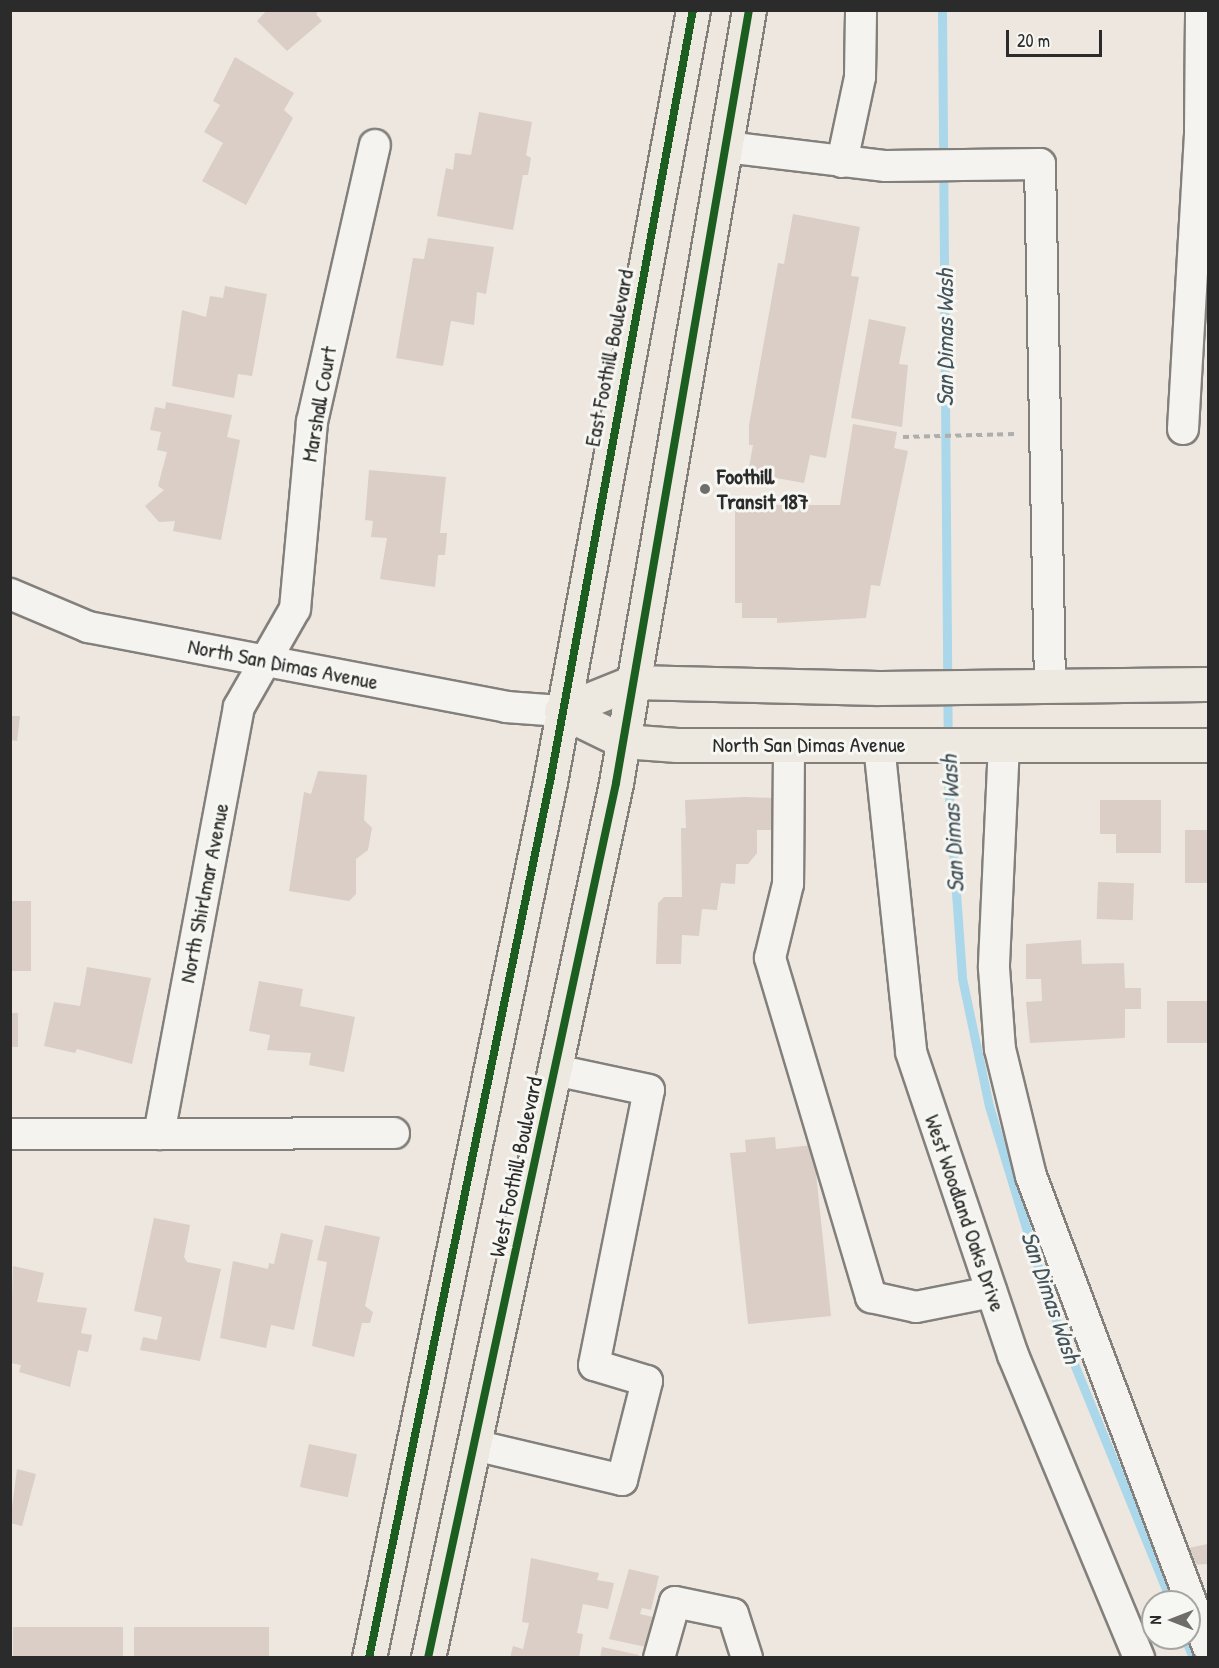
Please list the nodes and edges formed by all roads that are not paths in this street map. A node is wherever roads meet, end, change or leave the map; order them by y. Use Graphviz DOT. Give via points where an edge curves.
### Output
graph roads {
  1 [pos="693,10"];
  2 [pos="749,10"];
  3 [pos="861,10"];
  4 [pos="1201,10"];
  5 [pos="375,145"];
  6 [pos="726,147"];
  7 [pos="842,162"];
  8 [pos="1183,429"];
  9 [pos="10,594"];
  10 [pos="268,661"];
  11 [pos="633,682"];
  12 [pos="1209,684"];
  13 [pos="1050,686"];
  14 [pos="561,711"];
  15 [pos="623,741"];
  16 [pos="1004,744"];
  17 [pos="879,745"];
  18 [pos="1209,745"];
  19 [pos="789,748"];
  20 [pos="555,1070"];
  21 [pos="394,1133"];
  22 [pos="10,1134"];
  23 [pos="159,1134"];
  24 [pos="992,1292"];
  25 [pos="474,1445"];
  26 [pos="1209,1647"];
  27 [pos="369,1658"];
  28 [pos="428,1658"];
  29 [pos="659,1658"];
  30 [pos="747,1658"];
  31 [pos="1139,1658"];
  1 -- 14 [label="main road, East Foothill Boulevard"];
  2 -- 6 [label="main road"];
  3 -- 7 [label="street" via="860,77"];
  4 -- 8 [label="street" via="1200,131"];
  5 -- 10 [label="street, Marshall Court" via="312,422 296,609"];
  6 -- 7 [label="street"];
  6 -- 11 [label="main road"];
  7 -- 13 [label="street" via="1040,164"];
  9 -- 10 [label="street, North San Dimas Avenue" via="88,627"];
  10 -- 14 [label="street, North San Dimas Avenue" via="497,705"];
  10 -- 23 [label="street, North Shirlmar Avenue" via="239,707"];
  11 -- 13 [label="main road, North San Dimas Avenue" via="918,688"];
  11 -- 14 [label="main road, North San Dimas Avenue"];
  11 -- 15 [label="main road, West Foothill Boulevard"];
  12 -- 13 [label="main road, North San Dimas Avenue"];
  14 -- 15 [label="main road, North San Dimas Avenue"];
  14 -- 27 [label="main road, West Foothill Boulevard"];
  15 -- 19 [label="main road, North San Dimas Avenue"];
  15 -- 20 [label="main road, West Foothill Boulevard"];
  16 -- 17 [label="main road, North San Dimas Avenue"];
  16 -- 18 [label="main road, North San Dimas Avenue"];
  16 -- 26 [label="street" via="994,968 1000,1050 1031,1176"];
  17 -- 19 [label="main road, North San Dimas Avenue"];
  17 -- 24 [label="street, West Woodland Oaks Drive" via="911,1052"];
  19 -- 24 [label="street" via="788,884 770,958 872,1297 916,1307"];
  20 -- 25 [label="main road, West Foothill Boulevard"];
  20 -- 25 [label="street" via="649,1090 594,1365 647,1381 622,1480"];
  21 -- 23 [label="street"];
  22 -- 23 [label="street"];
  24 -- 31 [label="street, West Woodland Oaks Drive" via="1013,1355"];
  25 -- 28 [label="main road, West Foothill Boulevard"];
  29 -- 30 [label="street" via="675,1602 733,1614"];
}
